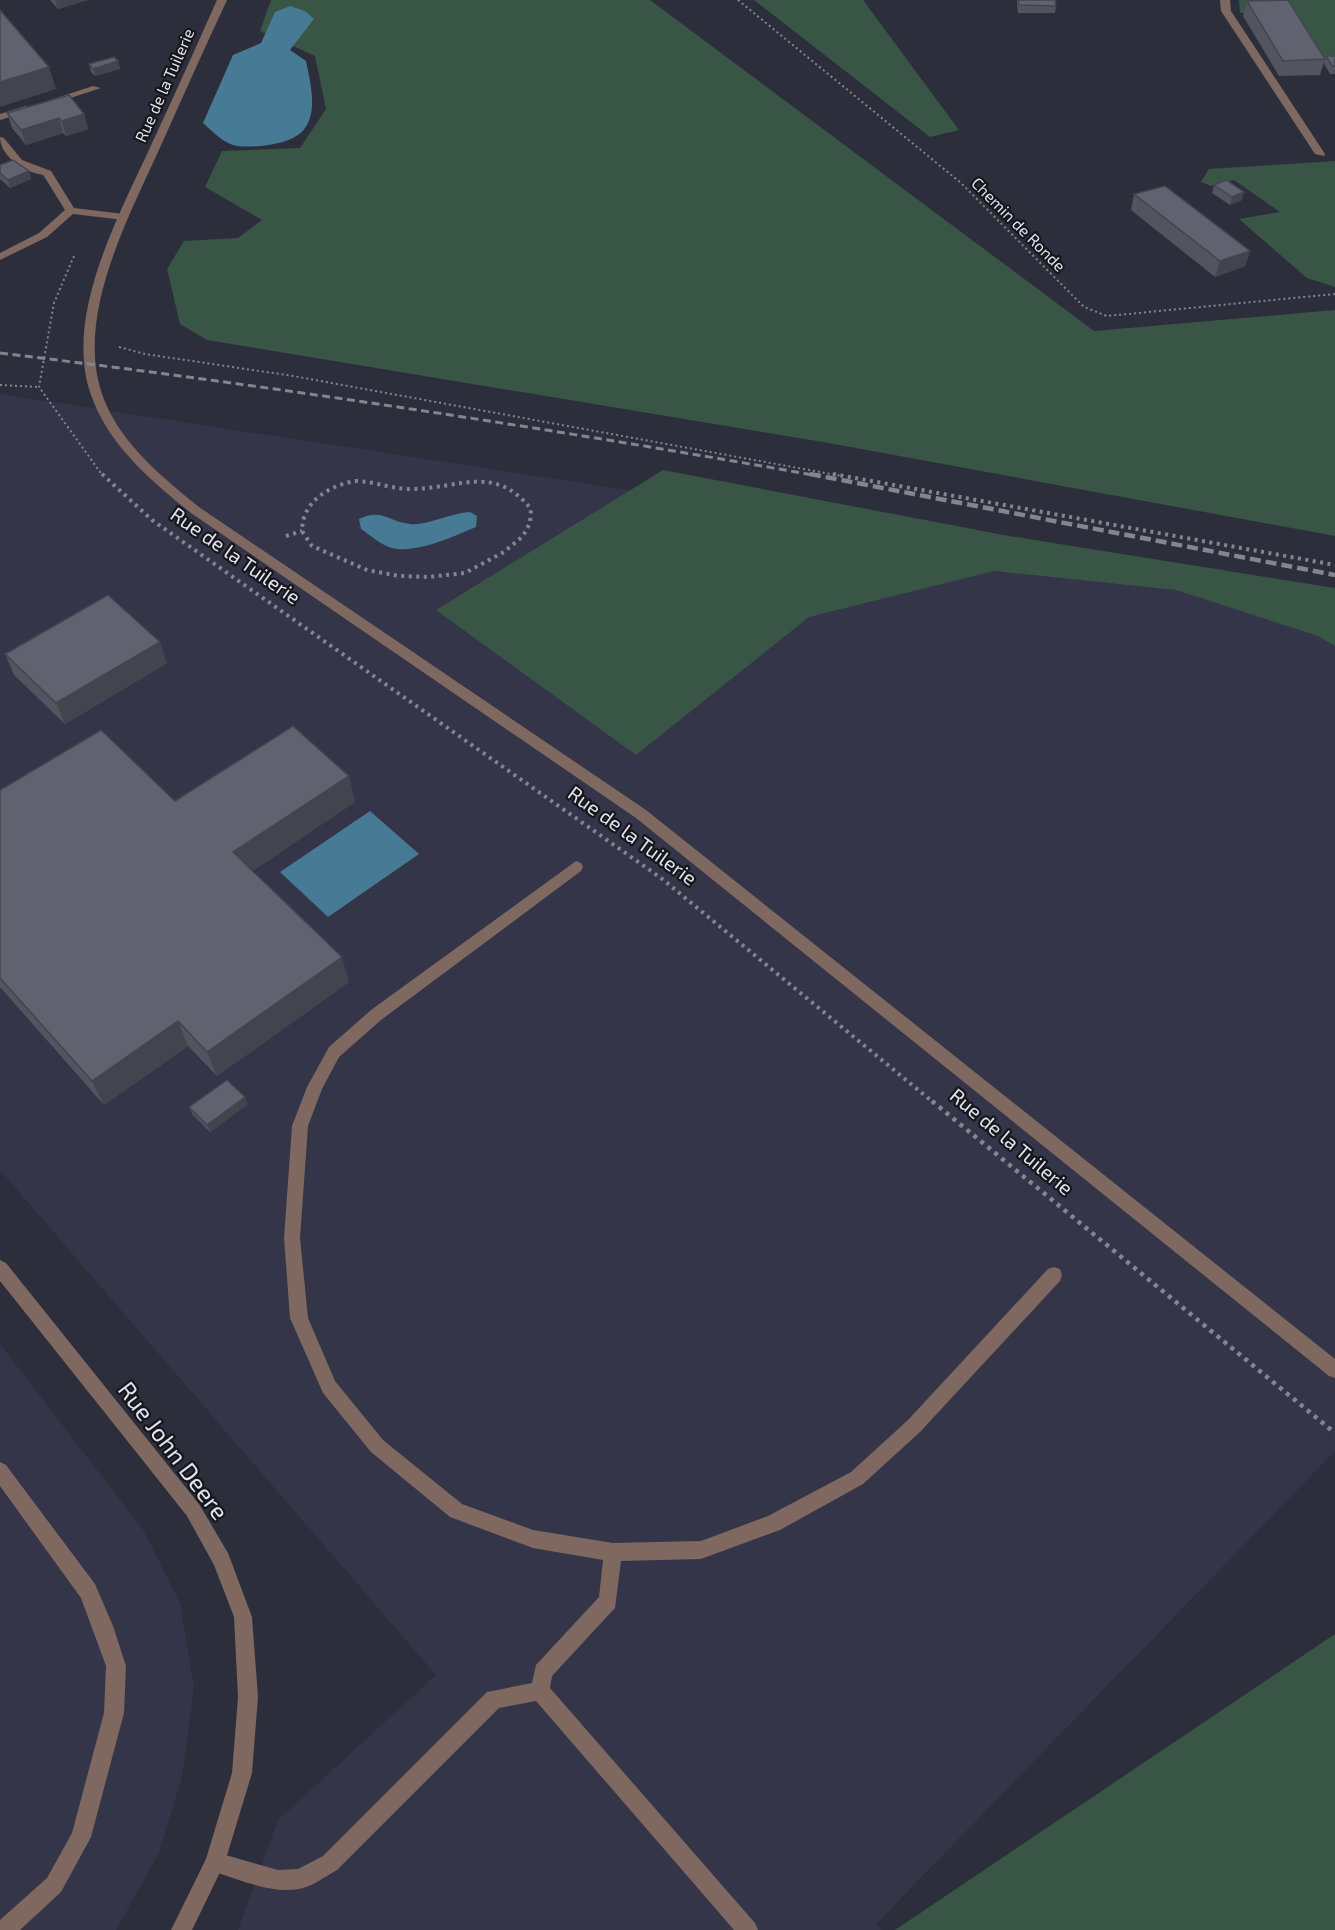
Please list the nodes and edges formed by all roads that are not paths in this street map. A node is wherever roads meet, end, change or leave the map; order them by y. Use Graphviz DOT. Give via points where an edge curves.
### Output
graph roads {
  1 [pos="222,0"];
  2 [pos="1225,0"];
  3 [pos="96,88"];
  4 [pos="43,104"];
  5 [pos="32,107"];
  6 [pos="0,117"];
  7 [pos="0,140"];
  8 [pos="1320,154"];
  9 [pos="70,211"];
  10 [pos="124,217"];
  11 [pos="0,257"];
  12 [pos="576,867"];
  13 [pos="0,1268"];
  14 [pos="1054,1275"];
  15 [pos="1335,1370"];
  16 [pos="0,1471"];
  17 [pos="613,1552"];
  18 [pos="540,1691"];
  19 [pos="215,1862"];
  20 [pos="5,1930"];
  21 [pos="181,1930"];
  22 [pos="748,1930"];
  1 -- 10 [label="street, Rue de la Tuilerie"];
  2 -- 8 [label="street" via="1226,10"];
  3 -- 4 [label="street"];
  5 -- 6 [label="street"];
  7 -- 9 [label="street" via="18,162 47,173"];
  9 -- 10 [label="street"];
  9 -- 11 [label="street" via="43,235"];
  10 -- 15 [label="street, Rue de la Tuilerie" via="98,291 89,339 90,364 96,393 120,438 141,464 195,510 641,814"];
  12 -- 17 [label="street" via="376,1015 334,1052 300,1126 292,1238 299,1318 329,1387 377,1446 456,1511 533,1539"];
  13 -- 19 [label="street, Rue John Deere" via="193,1510 221,1560 243,1617 248,1697 242,1773"];
  14 -- 17 [label="street" via="914,1426 856,1478 773,1523 701,1550"];
  16 -- 20 [label="street" via="88,1591 116,1666 114,1713 81,1837 54,1886"];
  17 -- 18 [label="street" via="608,1601 543,1672"];
  18 -- 19 [label="street" via="494,1700 330,1863 300,1879 278,1880"];
  18 -- 22 [label="street"];
  19 -- 21 [label="street, Rue John Deere"];
}
